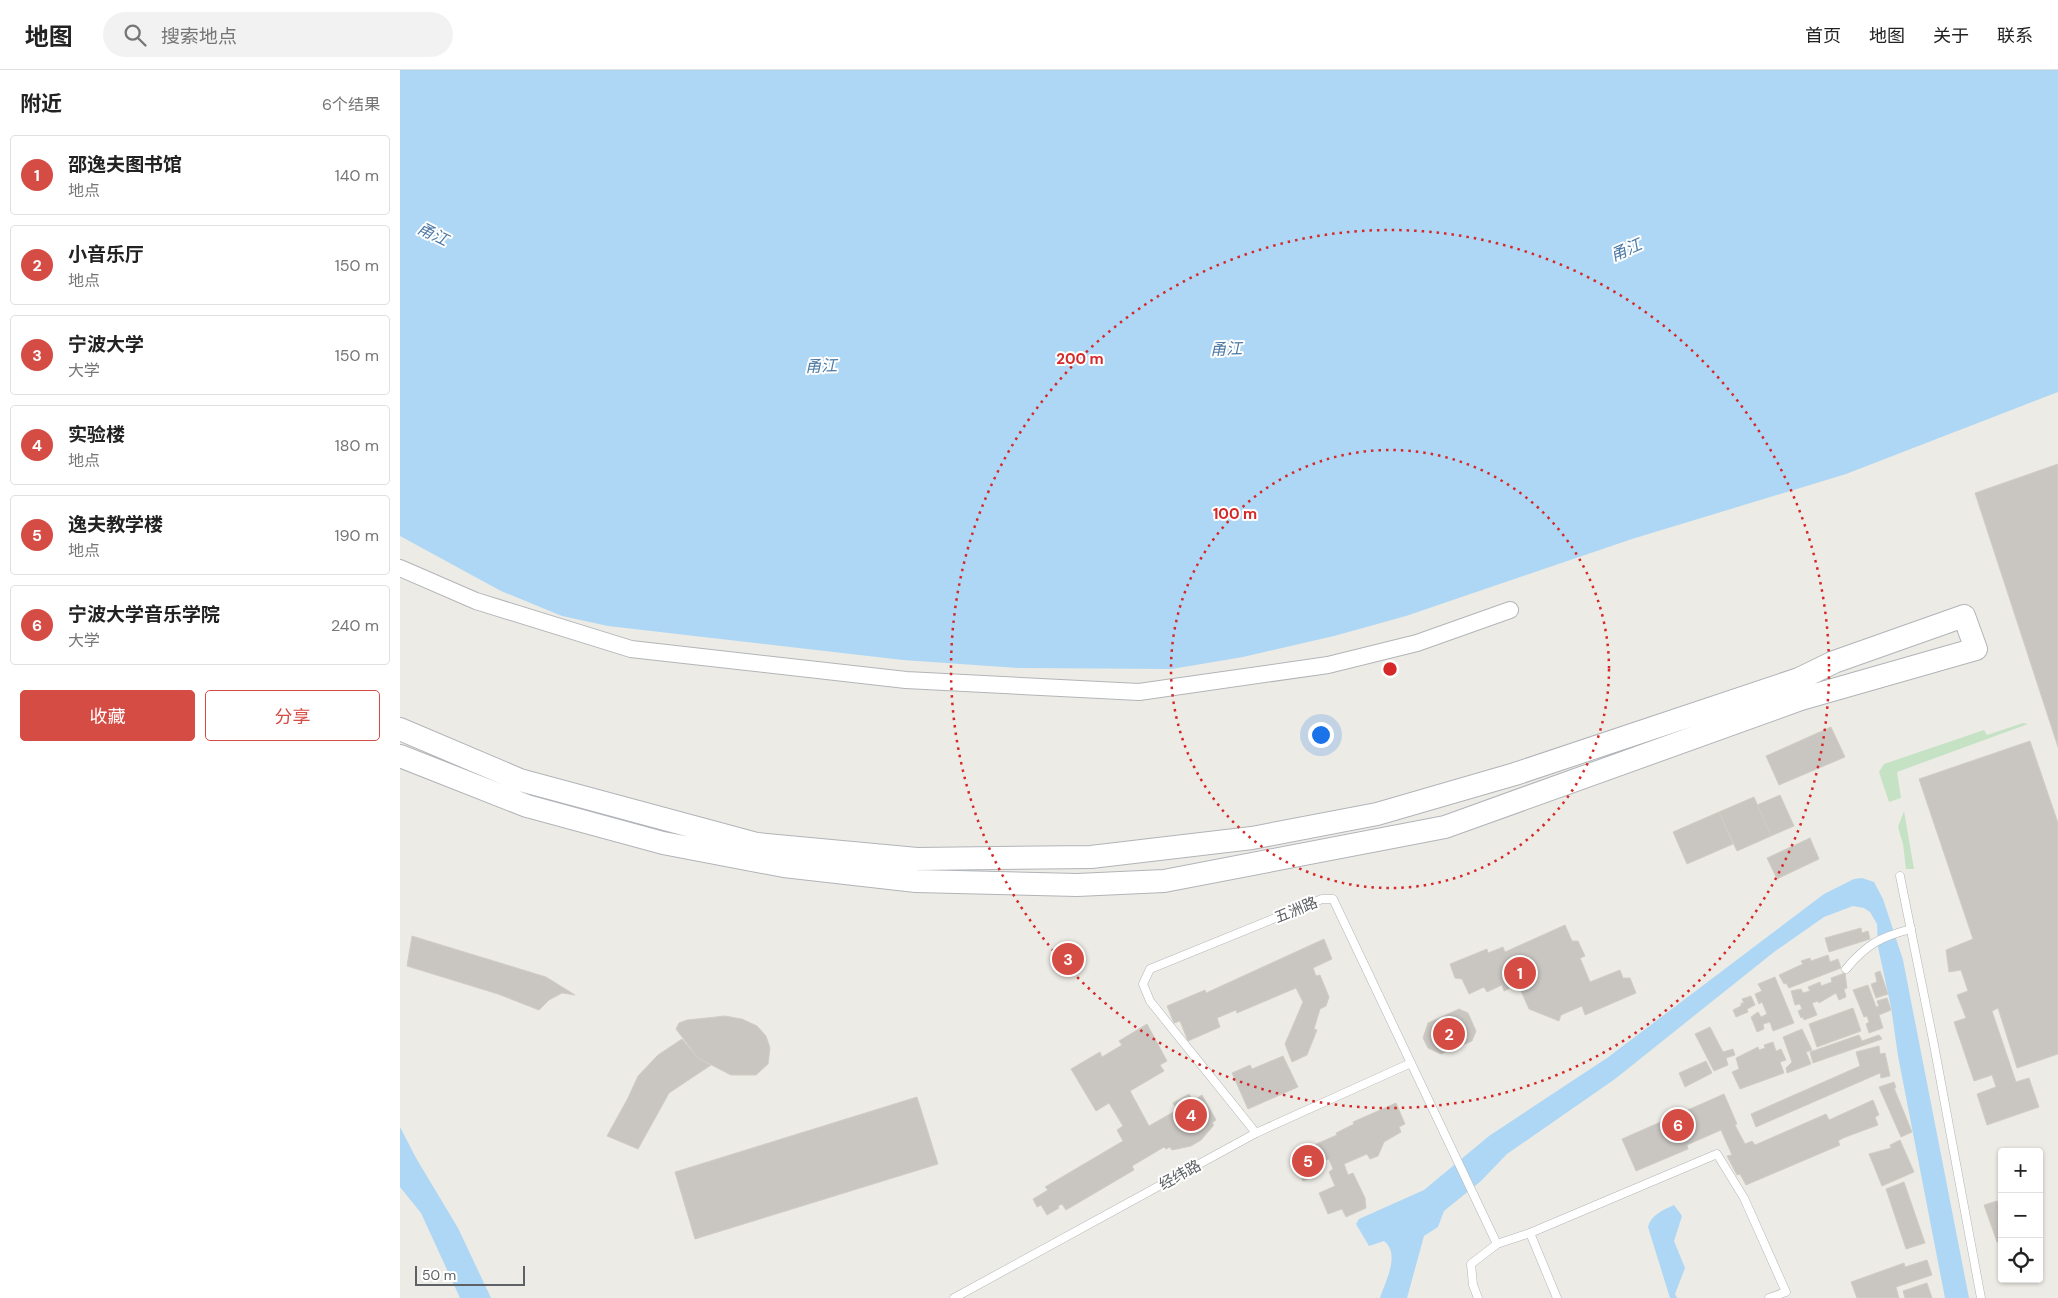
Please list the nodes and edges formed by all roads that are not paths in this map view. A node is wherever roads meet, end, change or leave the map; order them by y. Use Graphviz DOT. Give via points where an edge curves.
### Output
graph roads {
  1 [pos="400,568"];
  2 [pos="1510,610"];
  3 [pos="400,729"];
  4 [pos="400,756"];
  5 [pos="1900,876"];
  6 [pos="1910,928"];
  7 [pos="1846,969"];
  8 [pos="1411,1063"];
  9 [pos="1256,1133"];
  10 [pos="1530,1233"];
  11 [pos="1497,1244"];
  12 [pos="954,1298"];
  13 [pos="1478,1298"];
  14 [pos="1556,1298"];
  15 [pos="1769,1298"];
  16 [pos="1981,1298"];
  1 -- 2 [label="street" via="476,601 631,649 906,680 1139,692 1328,665 1417,644"];
  3 -- 4 [label="street" via="520,780 757,844 917,859 1091,857 1252,838 1377,814 1515,774 1799,679 1834,662 1964,616 1976,649 1801,699 1445,827 1164,882 1077,885 916,881 784,866 663,844 528,806"];
  5 -- 6 [label="lane"];
  6 -- 7 [label="lane" via="1879,938 1862,950"];
  6 -- 16 [label="lane"];
  8 -- 9 [label="lane, 经纬路"];
  8 -- 9 [label="lane, 五洲路" via="1333,899 1322,899 1150,969 1143,984 1150,1001"];
  8 -- 11 [label="lane, 五洲路"];
  9 -- 12 [label="lane, 经纬路"];
  10 -- 11 [label="lane"];
  10 -- 14 [label="lane"];
  10 -- 15 [label="lane" via="1716,1154 1744,1198 1786,1292"];
  11 -- 13 [label="lane" via="1472,1264 1473,1285"];
}
